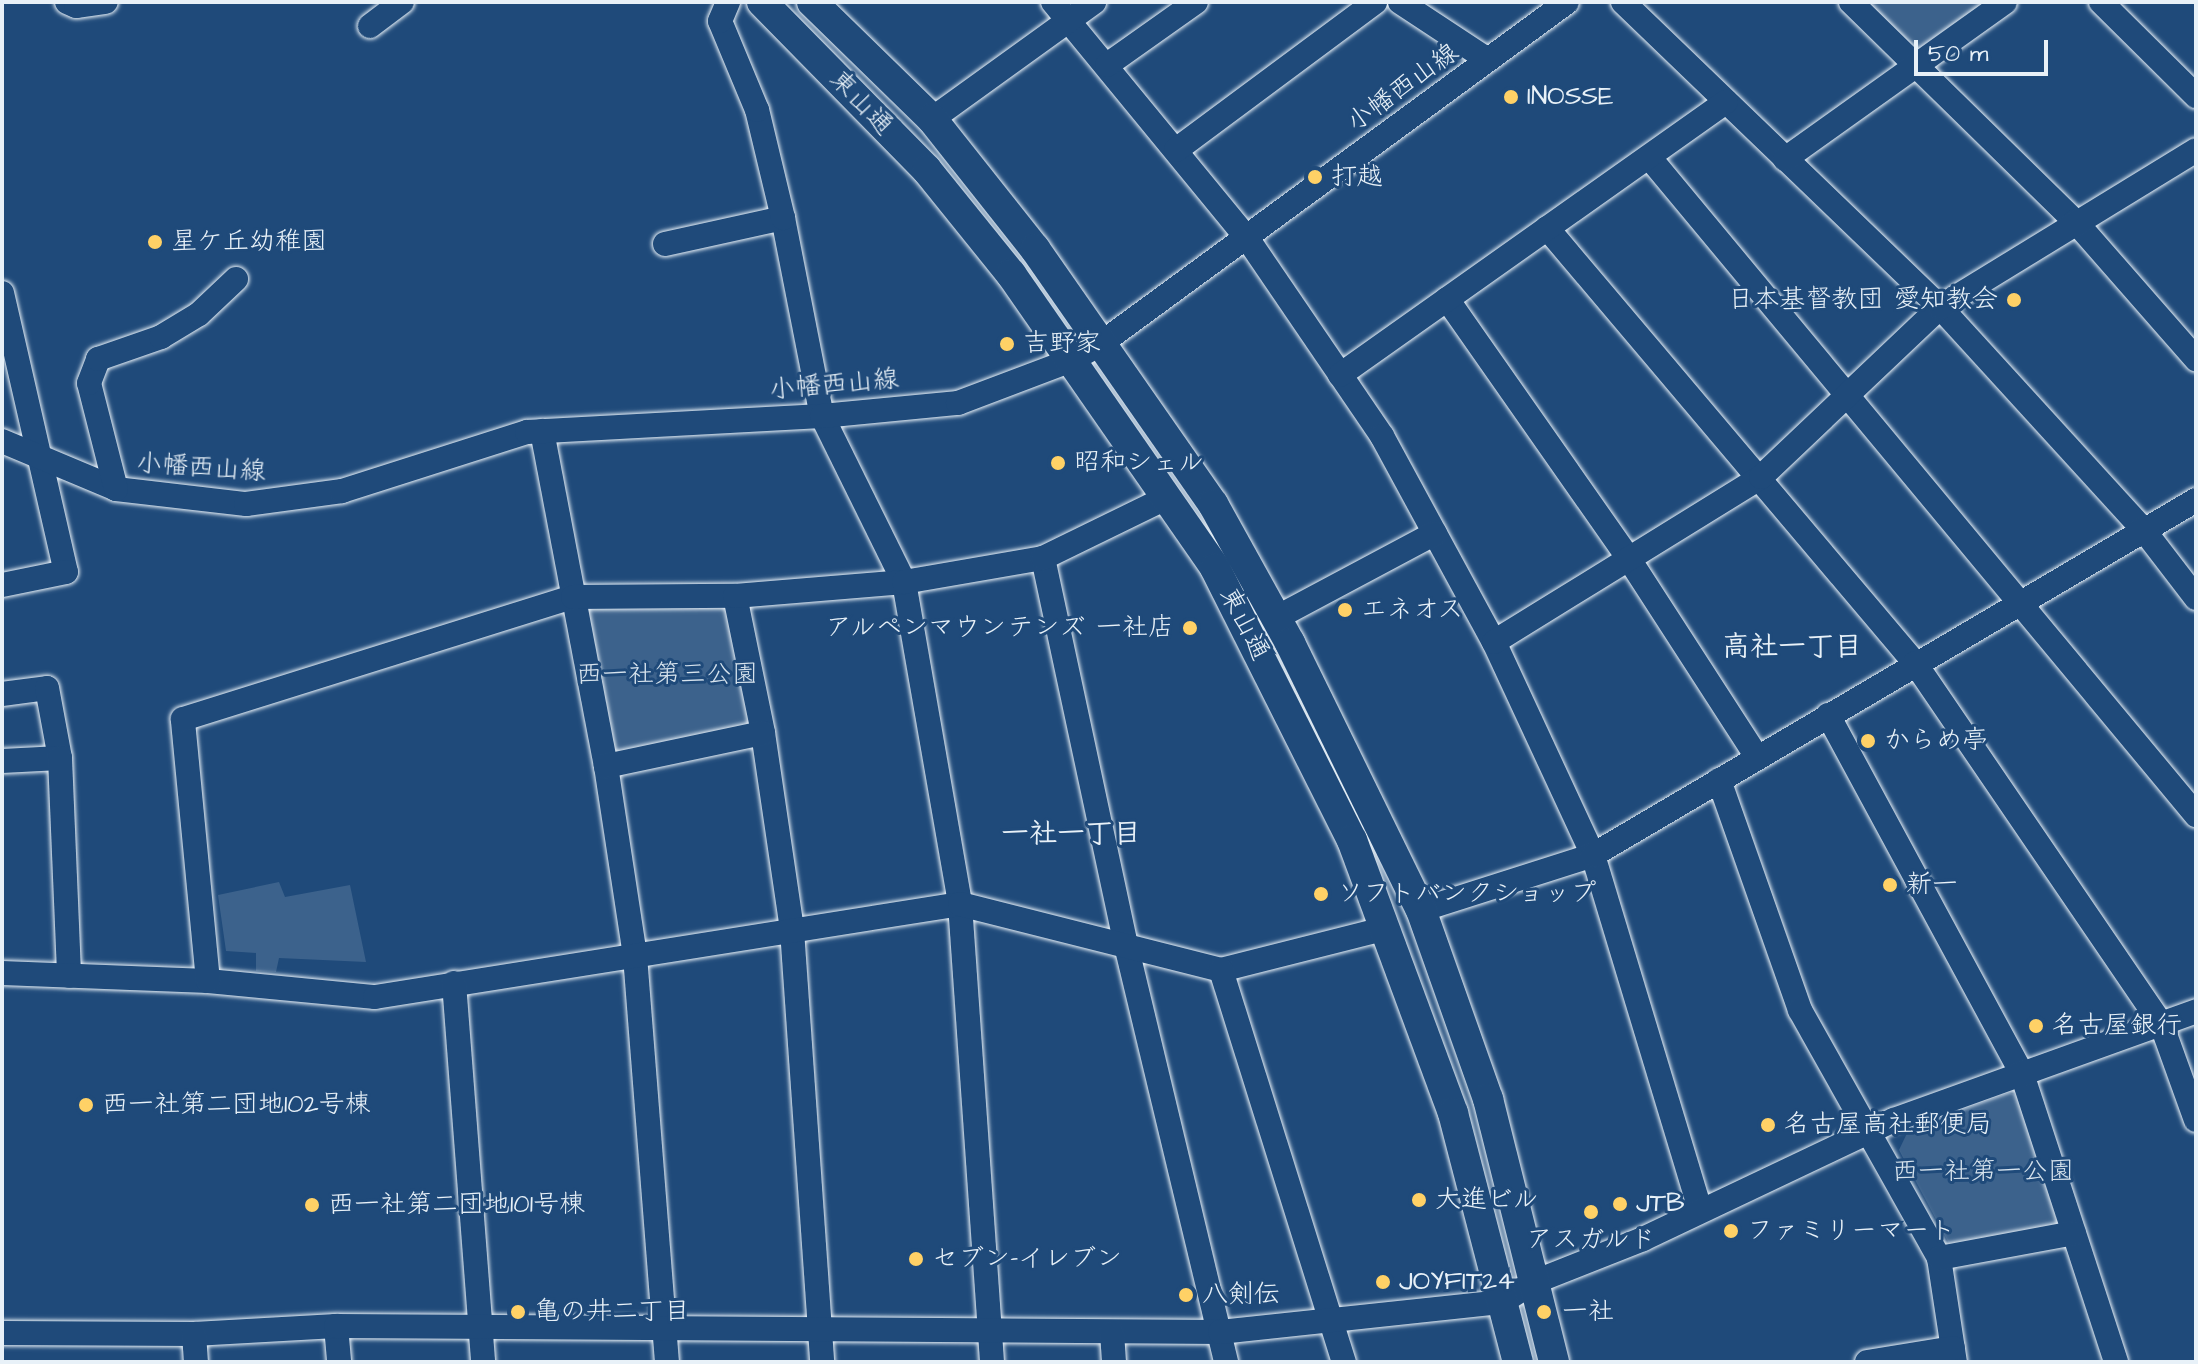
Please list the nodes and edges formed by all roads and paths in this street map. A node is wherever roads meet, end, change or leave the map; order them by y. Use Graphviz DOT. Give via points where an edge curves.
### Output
graph roads {
  1 [pos="67,2"];
  2 [pos="106,2"];
  3 [pos="402,2"];
  4 [pos="728,2"];
  5 [pos="762,2"];
  6 [pos="812,2"];
  7 [pos="1094,2"];
  8 [pos="1196,2"];
  9 [pos="1375,2"];
  10 [pos="1400,2"];
  11 [pos="1567,2"];
  12 [pos="1623,2"];
  13 [pos="1851,2"];
  14 [pos="2005,2"];
  15 [pos="2101,2"];
  16 [pos="1061,10"];
  17 [pos="370,26"];
  18 [pos="1488,60"];
  19 [pos="1107,65"];
  20 [pos="1917,66"];
  21 [pos="2196,96"];
  22 [pos="1726,102"];
  23 [pos="932,119"];
  24 [pos="1176,150"];
  25 [pos="2196,150"];
  26 [pos="1649,157"];
  27 [pos="1785,159"];
  28 [pos="783,218"];
  29 [pos="2075,221"];
  30 [pos="1547,228"];
  31 [pos="1247,238"];
  32 [pos="665,244"];
  33 [pos="236,279"];
  34 [pos="2,293"];
  35 [pos="1447,299"];
  36 [pos="1940,307"];
  37 [pos="1103,342"];
  38 [pos="2196,359"];
  39 [pos="1072,360"];
  40 [pos="1340,375"];
  41 [pos="1848,400"];
  42 [pos="822,416"];
  43 [pos="542,431"];
  44 [pos="2,441"];
  45 [pos="39,457"];
  46 [pos="1761,477"];
  47 [pos="116,489"];
  48 [pos="1168,497"];
  49 [pos="2196,500"];
  50 [pos="2143,529"];
  51 [pos="1435,533"];
  52 [pos="1043,558"];
  53 [pos="1629,559"];
  54 [pos="904,582"];
  55 [pos="2,585"];
  56 [pos="735,596"];
  57 [pos="573,597"];
  58 [pos="2196,598"];
  59 [pos="2023,602"];
  60 [pos="1276,618"];
  61 [pos="1494,642"];
  62 [pos="1915,663"];
  63 [pos="2,694"];
  64 [pos="1828,715"];
  65 [pos="763,733"];
  66 [pos="1757,757"];
  67 [pos="60,758"];
  68 [pos="2,761"];
  69 [pos="606,766"];
  70 [pos="1719,780"];
  71 [pos="2196,815"];
  72 [pos="1593,855"];
  73 [pos="960,904"];
  74 [pos="1421,910"];
  75 [pos="1383,929"];
  76 [pos="792,930"];
  77 [pos="1126,945"];
  78 [pos="635,956"];
  79 [pos="1221,970"];
  80 [pos="2,973"];
  81 [pos="69,976"];
  82 [pos="208,981"];
  83 [pos="454,983"];
  84 [pos="2196,1011"];
  85 [pos="2161,1023"];
  86 [pos="2022,1074"];
  87 [pos="2196,1120"];
  88 [pos="1868,1132"];
  89 [pos="1700,1210"];
  90 [pos="2074,1233"];
  91 [pos="1939,1258"];
  92 [pos="1532,1283"];
  93 [pos="1502,1302"];
  94 [pos="1331,1319"];
  95 [pos="336,1326"];
  96 [pos="481,1327"];
  97 [pos="820,1327"];
  98 [pos="664,1329"];
  99 [pos="1220,1332"];
  100 [pos="2,1333"];
  101 [pos="991,1333"];
  102 [pos="1112,1333"];
  103 [pos="194,1334"];
  104 [pos="1954,1355"];
  105 [pos="196,1362"];
  106 [pos="339,1362"];
  107 [pos="483,1362"];
  108 [pos="667,1362"];
  109 [pos="822,1362"];
  110 [pos="992,1362"];
  111 [pos="1114,1362"];
  112 [pos="1226,1362"];
  113 [pos="1344,1362"];
  114 [pos="1518,1362"];
  115 [pos="1554,1362"];
  116 [pos="1867,1362"];
  117 [pos="2116,1362"];
  1 -- 2 [label="street"];
  3 -- 17 [label="street"];
  4 -- 28 [label="street" via="720,21 757,110"];
  5 -- 39 [label="main road, 東山通" via="927,170"];
  6 -- 23 [label="main road, 東山通"];
  7 -- 16 [label="street"];
  8 -- 19 [label="street"];
  9 -- 24 [label="street"];
  10 -- 18 [label="street"];
  11 -- 18 [label="street, 小幡西山線"];
  12 -- 22 [label="street"];
  13 -- 20 [label="street"];
  14 -- 20 [label="street"];
  15 -- 21 [label="street"];
  16 -- 19 [label="street"];
  16 -- 23 [label="street"];
  18 -- 31 [label="street, 小幡西山線"];
  19 -- 24 [label="street"];
  20 -- 27 [label="street"];
  20 -- 29 [label="street"];
  22 -- 26 [label="street"];
  22 -- 27 [label="street"];
  23 -- 37 [label="main road, 東山通"];
  24 -- 31 [label="street"];
  25 -- 29 [label="street"];
  26 -- 30 [label="street"];
  26 -- 41 [label="street"];
  27 -- 36 [label="street"];
  28 -- 32 [label="street"];
  28 -- 42 [label="street"];
  29 -- 36 [label="street"];
  29 -- 38 [label="street"];
  30 -- 35 [label="street"];
  30 -- 46 [label="street"];
  31 -- 37 [label="street, 小幡西山線"];
  31 -- 40 [label="street"];
  33 -- 47 [label="street" via="199,314 161,337 98,359 89,383"];
  34 -- 45 [label="street"];
  35 -- 40 [label="street"];
  35 -- 53 [label="street"];
  36 -- 41 [label="street"];
  36 -- 50 [label="street"];
  37 -- 39 [label="street, 小幡西山線"];
  37 -- 60 [label="main road, 東山通" via="1213,504"];
  39 -- 42 [label="street, 小幡西山線" via="958,403"];
  39 -- 48 [label="main road, 東山通"];
  40 -- 51 [label="street" via="1382,436"];
  41 -- 46 [label="street"];
  41 -- 59 [label="street"];
  42 -- 43 [label="street, 小幡西山線"];
  42 -- 54 [label="street"];
  43 -- 47 [label="street, 小幡西山線" via="302,500 246,504"];
  43 -- 57 [label="street"];
  44 -- 45 [label="street, 小幡西山線"];
  45 -- 47 [label="street, 小幡西山線"];
  45 -- 55 [label="street" via="66,572"];
  46 -- 53 [label="street"];
  46 -- 62 [label="street"];
  48 -- 52 [label="street"];
  48 -- 75 [label="main road, 東山通" via="1215,568 1283,700 1352,840"];
  49 -- 50 [label="street"];
  50 -- 58 [label="street"];
  50 -- 59 [label="street"];
  51 -- 60 [label="street"];
  51 -- 61 [label="street"];
  52 -- 54 [label="street"];
  52 -- 77 [label="street"];
  53 -- 61 [label="street"];
  53 -- 66 [label="street"];
  54 -- 56 [label="street"];
  54 -- 73 [label="street"];
  56 -- 57 [label="street"];
  56 -- 65 [label="street"];
  57 -- 69 [label="street"];
  57 -- 82 [label="street" via="183,719"];
  59 -- 62 [label="street"];
  59 -- 71 [label="street"];
  60 -- 74 [label="main road, 東山通"];
  61 -- 72 [label="street"];
  62 -- 64 [label="street"];
  62 -- 85 [label="street"];
  63 -- 67 [label="street" via="47,688"];
  64 -- 66 [label="street"];
  64 -- 86 [label="street"];
  65 -- 69 [label="street"];
  65 -- 76 [label="street"];
  66 -- 70 [label="street"];
  67 -- 68 [label="street"];
  67 -- 81 [label="street"];
  69 -- 78 [label="street"];
  70 -- 72 [label="street"];
  70 -- 88 [label="street" via="1800,1010"];
  72 -- 74 [label="street"];
  72 -- 89 [label="street"];
  73 -- 76 [label="street"];
  73 -- 77 [label="street"];
  73 -- 101 [label="street"];
  74 -- 92 [label="main road, 東山通" via="1488,1099"];
  75 -- 79 [label="street"];
  75 -- 93 [label="main road, 東山通" via="1453,1113"];
  76 -- 78 [label="street"];
  76 -- 97 [label="street"];
  77 -- 79 [label="street"];
  77 -- 99 [label="street"];
  78 -- 83 [label="street"];
  78 -- 98 [label="street"];
  79 -- 94 [label="street"];
  80 -- 81 [label="street"];
  81 -- 82 [label="street"];
  82 -- 83 [label="street" via="375,997"];
  83 -- 96 [label="street"];
  84 -- 85 [label="street"];
  85 -- 86 [label="street"];
  85 -- 87 [label="street"];
  86 -- 88 [label="street"];
  86 -- 90 [label="street"];
  88 -- 89 [label="street"];
  88 -- 91 [label="street"];
  89 -- 92 [label="street"];
  90 -- 91 [label="street"];
  90 -- 117 [label="street"];
  91 -- 104 [label="street"];
  92 -- 93 [label="street"];
  92 -- 115 [label="main road, 東山通"];
  93 -- 94 [label="street"];
  93 -- 114 [label="main road, 東山通"];
  94 -- 99 [label="street"];
  94 -- 113 [label="street"];
  95 -- 96 [label="street"];
  95 -- 103 [label="street"];
  95 -- 106 [label="street"];
  96 -- 98 [label="street"];
  96 -- 107 [label="street"];
  97 -- 98 [label="street"];
  97 -- 101 [label="street"];
  97 -- 109 [label="street"];
  98 -- 108 [label="street"];
  99 -- 102 [label="street"];
  99 -- 112 [label="street"];
  100 -- 103 [label="street"];
  101 -- 102 [label="street"];
  101 -- 110 [label="street"];
  102 -- 111 [label="street"];
  103 -- 105 [label="street"];
  104 -- 116 [label="street"];
}
